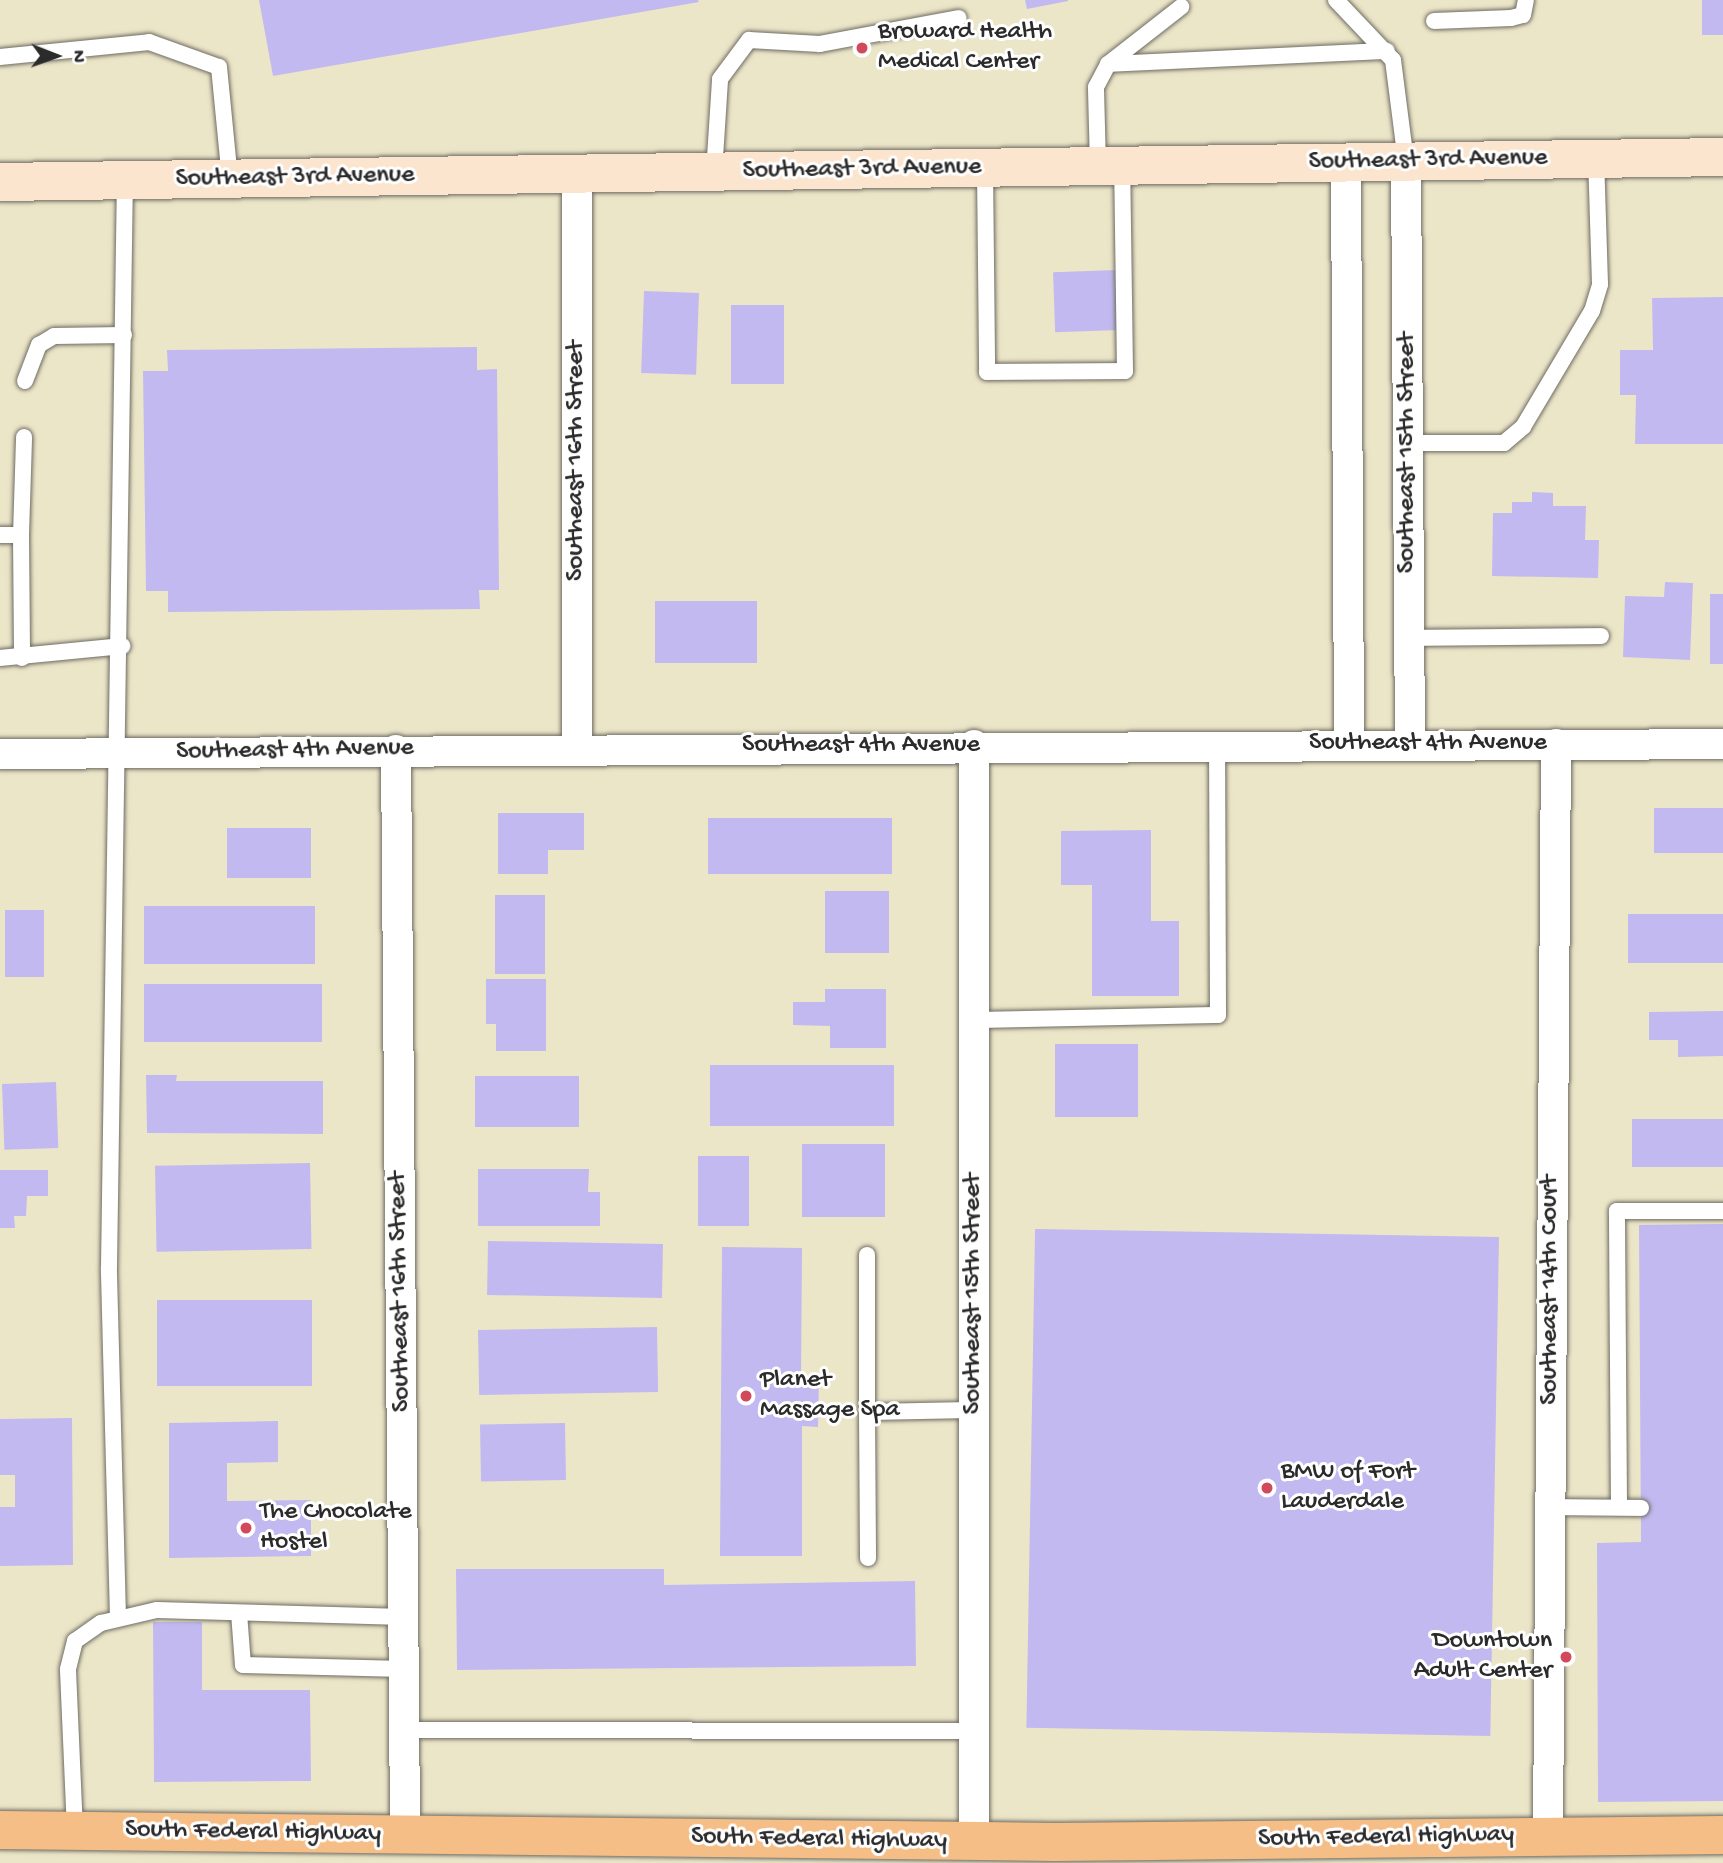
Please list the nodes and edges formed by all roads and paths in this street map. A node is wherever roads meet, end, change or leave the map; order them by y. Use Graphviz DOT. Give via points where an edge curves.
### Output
graph roads {
  1 [pos="1336,0"];
  2 [pos="1527,0"];
  3 [pos="1181,7"];
  4 [pos="959,18"];
  5 [pos="1434,21"];
  6 [pos="1387,51"];
  7 [pos="0,57"];
  8 [pos="1108,64"];
  9 [pos="1723,157"];
  10 [pos="1596,159"];
  11 [pos="1406,161"];
  12 [pos="1346,162"];
  13 [pos="1110,166"];
  14 [pos="985,168"];
  15 [pos="714,173"];
  16 [pos="577,175"];
  17 [pos="230,179"];
  18 [pos="125,180"];
  19 [pos="0,182"];
  20 [pos="124,335"];
  21 [pos="25,381"];
  22 [pos="24,436"];
  23 [pos="1408,443"];
  24 [pos="0,535"];
  25 [pos="21,535"];
  26 [pos="1601,636"];
  27 [pos="1409,638"];
  28 [pos="122,646"];
  29 [pos="22,657"];
  30 [pos="0,658"];
  31 [pos="1349,744"];
  32 [pos="1410,744"];
  33 [pos="1556,744"];
  34 [pos="1723,744"];
  35 [pos="974,745"];
  36 [pos="1217,745"];
  37 [pos="577,748"];
  38 [pos="396,750"];
  39 [pos="121,752"];
  40 [pos="0,754"];
  41 [pos="975,1020"];
  42 [pos="1723,1211"];
  43 [pos="867,1255"];
  44 [pos="974,1410"];
  45 [pos="867,1412"];
  46 [pos="1550,1507"];
  47 [pos="1612,1507"];
  48 [pos="1641,1508"];
  49 [pos="868,1558"];
  50 [pos="239,1613"];
  51 [pos="404,1617"];
  52 [pos="118,1618"];
  53 [pos="404,1670"];
  54 [pos="404,1730"];
  55 [pos="974,1731"];
  56 [pos="0,1830"];
  57 [pos="75,1831"];
  58 [pos="405,1834"];
  59 [pos="1723,1835"];
  60 [pos="1548,1836"];
  61 [pos="964,1852"];
  62 [pos="1050,1852"];
  1 -- 6 [label="lane"];
  2 -- 5 [label="lane" via="1522,15 1511,18"];
  3 -- 8 [label="lane"];
  4 -- 15 [label="lane" via="820,44 749,40 720,79"];
  6 -- 8 [label="lane"];
  6 -- 11 [label="lane" via="1393,60"];
  7 -- 17 [label="lane" via="149,42 219,67"];
  8 -- 13 [label="lane" via="1096,87"];
  9 -- 10 [label="main road, Southeast 3rd Avenue"];
  10 -- 11 [label="main road, Southeast 3rd Avenue"];
  10 -- 23 [label="lane" via="1600,284 1592,311 1524,426 1504,443"];
  11 -- 12 [label="main road, Southeast 3rd Avenue"];
  11 -- 23 [label="street, Southeast 15th Street"];
  12 -- 13 [label="main road, Southeast 3rd Avenue"];
  12 -- 31 [label="street"];
  13 -- 14 [label="main road, Southeast 3rd Avenue"];
  13 -- 14 [label="lane" via="1125,371 987,372"];
  14 -- 15 [label="main road, Southeast 3rd Avenue"];
  15 -- 16 [label="main road, Southeast 3rd Avenue"];
  16 -- 17 [label="main road, Southeast 3rd Avenue"];
  16 -- 37 [label="street, Southeast 16th Street"];
  17 -- 18 [label="main road, Southeast 3rd Avenue"];
  18 -- 19 [label="main road, Southeast 3rd Avenue"];
  18 -- 20 [label="lane"];
  20 -- 21 [label="lane" via="54,336 39,345"];
  20 -- 28 [label="lane"];
  22 -- 25 [label="lane"];
  23 -- 27 [label="street, Southeast 15th Street"];
  24 -- 25 [label="lane"];
  25 -- 29 [label="lane"];
  26 -- 27 [label="lane"];
  27 -- 32 [label="street, Southeast 15th Street"];
  28 -- 29 [label="lane"];
  28 -- 39 [label="lane"];
  29 -- 30 [label="lane"];
  31 -- 32 [label="street, Southeast 4th Avenue"];
  31 -- 36 [label="street, Southeast 4th Avenue"];
  32 -- 33 [label="street, Southeast 4th Avenue"];
  33 -- 34 [label="street, Southeast 4th Avenue"];
  33 -- 46 [label="street, Southeast 14th Court"];
  35 -- 36 [label="street, Southeast 4th Avenue"];
  35 -- 37 [label="street, Southeast 4th Avenue"];
  35 -- 41 [label="street, Southeast 15th Street"];
  36 -- 41 [label="lane" via="1218,1015"];
  37 -- 38 [label="street, Southeast 4th Avenue"];
  38 -- 39 [label="street, Southeast 4th Avenue"];
  38 -- 51 [label="street, Southeast 16th Street"];
  39 -- 40 [label="street, Southeast 4th Avenue"];
  39 -- 52 [label="lane" via="109,1267"];
  41 -- 44 [label="street, Southeast 15th Street"];
  42 -- 47 [label="lane" via="1618,1211"];
  43 -- 45 [label="lane"];
  44 -- 45 [label="lane"];
  44 -- 55 [label="street, Southeast 15th Street"];
  45 -- 49 [label="lane"];
  46 -- 47 [label="lane"];
  46 -- 60 [label="street, Southeast 14th Court"];
  47 -- 48 [label="lane"];
  50 -- 51 [label="lane"];
  50 -- 52 [label="lane" via="157,1610"];
  50 -- 53 [label="lane" via="243,1665"];
  51 -- 53 [label="street, Southeast 16th Street"];
  52 -- 57 [label="lane" via="75,1641 68,1669"];
  53 -- 54 [label="street, Southeast 16th Street"];
  54 -- 55 [label="lane"];
  54 -- 58 [label="street, Southeast 16th Street"];
  55 -- 61 [label="street, Southeast 15th Street"];
  56 -- 57 [label="main road, South Federal Highway"];
  57 -- 58 [label="main road, South Federal Highway"];
  58 -- 61 [label="main road, South Federal Highway"];
  59 -- 60 [label="main road, South Federal Highway"];
  60 -- 62 [label="main road, South Federal Highway"];
  61 -- 62 [label="main road, South Federal Highway"];
}
